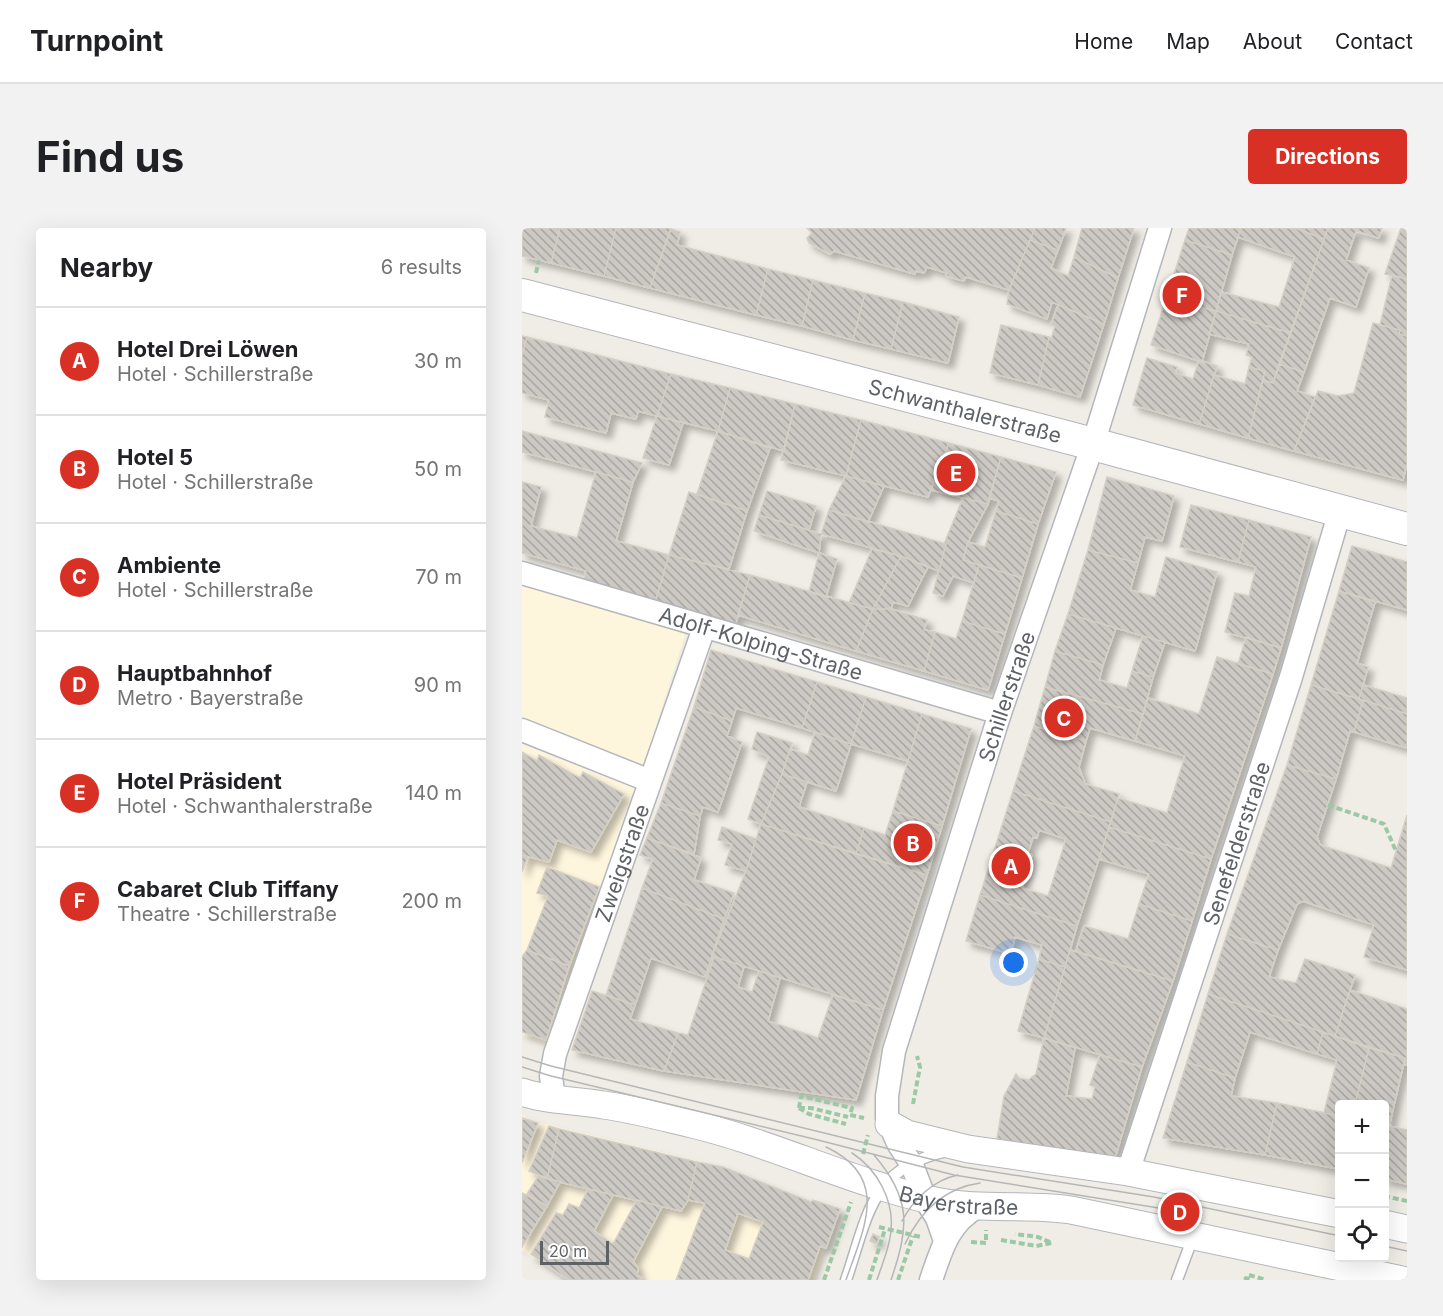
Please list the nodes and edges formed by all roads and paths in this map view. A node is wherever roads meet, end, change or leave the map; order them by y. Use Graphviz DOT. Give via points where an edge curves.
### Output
graph roads {
  1 [pos="1160,228"];
  2 [pos="522,295"];
  3 [pos="1093,444"];
  4 [pos="1340,511"];
  5 [pos="1407,529"];
  6 [pos="522,573"];
  7 [pos="704,628"];
  8 [pos="1000,713"];
  9 [pos="522,730"];
  10 [pos="650,781"];
  11 [pos="1328,805"];
  12 [pos="1396,851"];
  13 [pos="917,1056"];
  14 [pos="522,1092"];
  15 [pos="554,1100"];
  16 [pos="913,1104"];
  17 [pos="798,1108"];
  18 [pos="848,1117"];
  19 [pos="880,1122"];
  20 [pos="846,1124"];
  21 [pos="968,1149"];
  22 [pos="912,1164"];
  23 [pos="1128,1172"];
  24 [pos="882,1186"];
  25 [pos="1389,1197"];
  26 [pos="925,1199"];
  27 [pos="1407,1201"];
  28 [pos="849,1207"];
  29 [pos="977,1207"];
  30 [pos="1335,1213"];
  31 [pos="846,1218"];
  32 [pos="866,1223"];
  33 [pos="1389,1225"];
  34 [pos="885,1228"];
  35 [pos="1407,1229"];
  36 [pos="1014,1233"];
  37 [pos="913,1236"];
  38 [pos="1193,1237"];
  39 [pos="1001,1240"];
  40 [pos="945,1241"];
  41 [pos="986,1243"];
  42 [pos="824,1280"];
  43 [pos="846,1280"];
  44 [pos="869,1280"];
  45 [pos="898,1280"];
  46 [pos="931,1280"];
  47 [pos="1177,1280"];
  48 [pos="1245,1280"];
  49 [pos="1251,1280"];
  50 [pos="1402,1280"];
  1 -- 3 [label="street, Schillerstraße"];
  2 -- 3 [label="main road, Schwanthalerstraße"];
  3 -- 4 [label="main road, Schwanthalerstraße"];
  3 -- 8 [label="street, Schillerstraße"];
  4 -- 5 [label="main road, Schwanthalerstraße"];
  4 -- 23 [label="street, Senefelderstraße" via="1284,698"];
  6 -- 7 [label="street, Adolf-Kolping-Straße"];
  7 -- 8 [label="street, Adolf-Kolping-Straße"];
  7 -- 10 [label="street, Zweigstraße"];
  8 -- 19 [label="street, Schillerstraße" via="894,1051"];
  9 -- 10 [label="street"];
  10 -- 15 [label="street, Zweigstraße" via="555,1054 551,1076"];
  11 -- 12 [label="path" via="1384,824"];
  13 -- 16 [label="path" via="920,1067"];
  14 -- 15 [label="street, Bayerstraße"];
  15 -- 24 [label="street, Bayerstraße" via="622,1108 720,1131"];
  17 -- 18 [label="path"];
  17 -- 19 [label="path" via="801,1096 852,1108 850,1115"];
  17 -- 20 [label="path"];
  19 -- 21 [label="street, Bayerstraße" via="907,1134"];
  19 -- 22 [label="street, Schillerstraße"];
  21 -- 22 [label="lane, Bayerstraße" via="940,1152"];
  21 -- 23 [label="street, Bayerstraße"];
  22 -- 24 [label="lane, Bayerstraße"];
  22 -- 26 [label="street, Schillerstraße"];
  23 -- 30 [label="street, Bayerstraße"];
  24 -- 26 [label="street, Bayerstraße"];
  24 -- 32 [label="lane"];
  25 -- 27 [label="path"];
  26 -- 29 [label="street, Bayerstraße"];
  26 -- 40 [label="street, Schillerstraße" via="938,1218"];
  28 -- 31 [label="path"];
  29 -- 38 [label="street, Bayerstraße" via="1059,1208"];
  29 -- 40 [label="street" via="959,1220"];
  31 -- 32 [label="path"];
  31 -- 42 [label="path"];
  32 -- 34 [label="path"];
  32 -- 43 [label="lane"];
  33 -- 35 [label="street"];
  34 -- 37 [label="path"];
  34 -- 44 [label="path"];
  36 -- 39 [label="path" via="1052,1243 1036,1246"];
  37 -- 40 [label="path"];
  37 -- 45 [label="path"];
  38 -- 47 [label="lane"];
  38 -- 50 [label="street, Bayerstraße"];
  40 -- 41 [label="path"];
  40 -- 46 [label="street"];
  48 -- 49 [label="path"];
}
